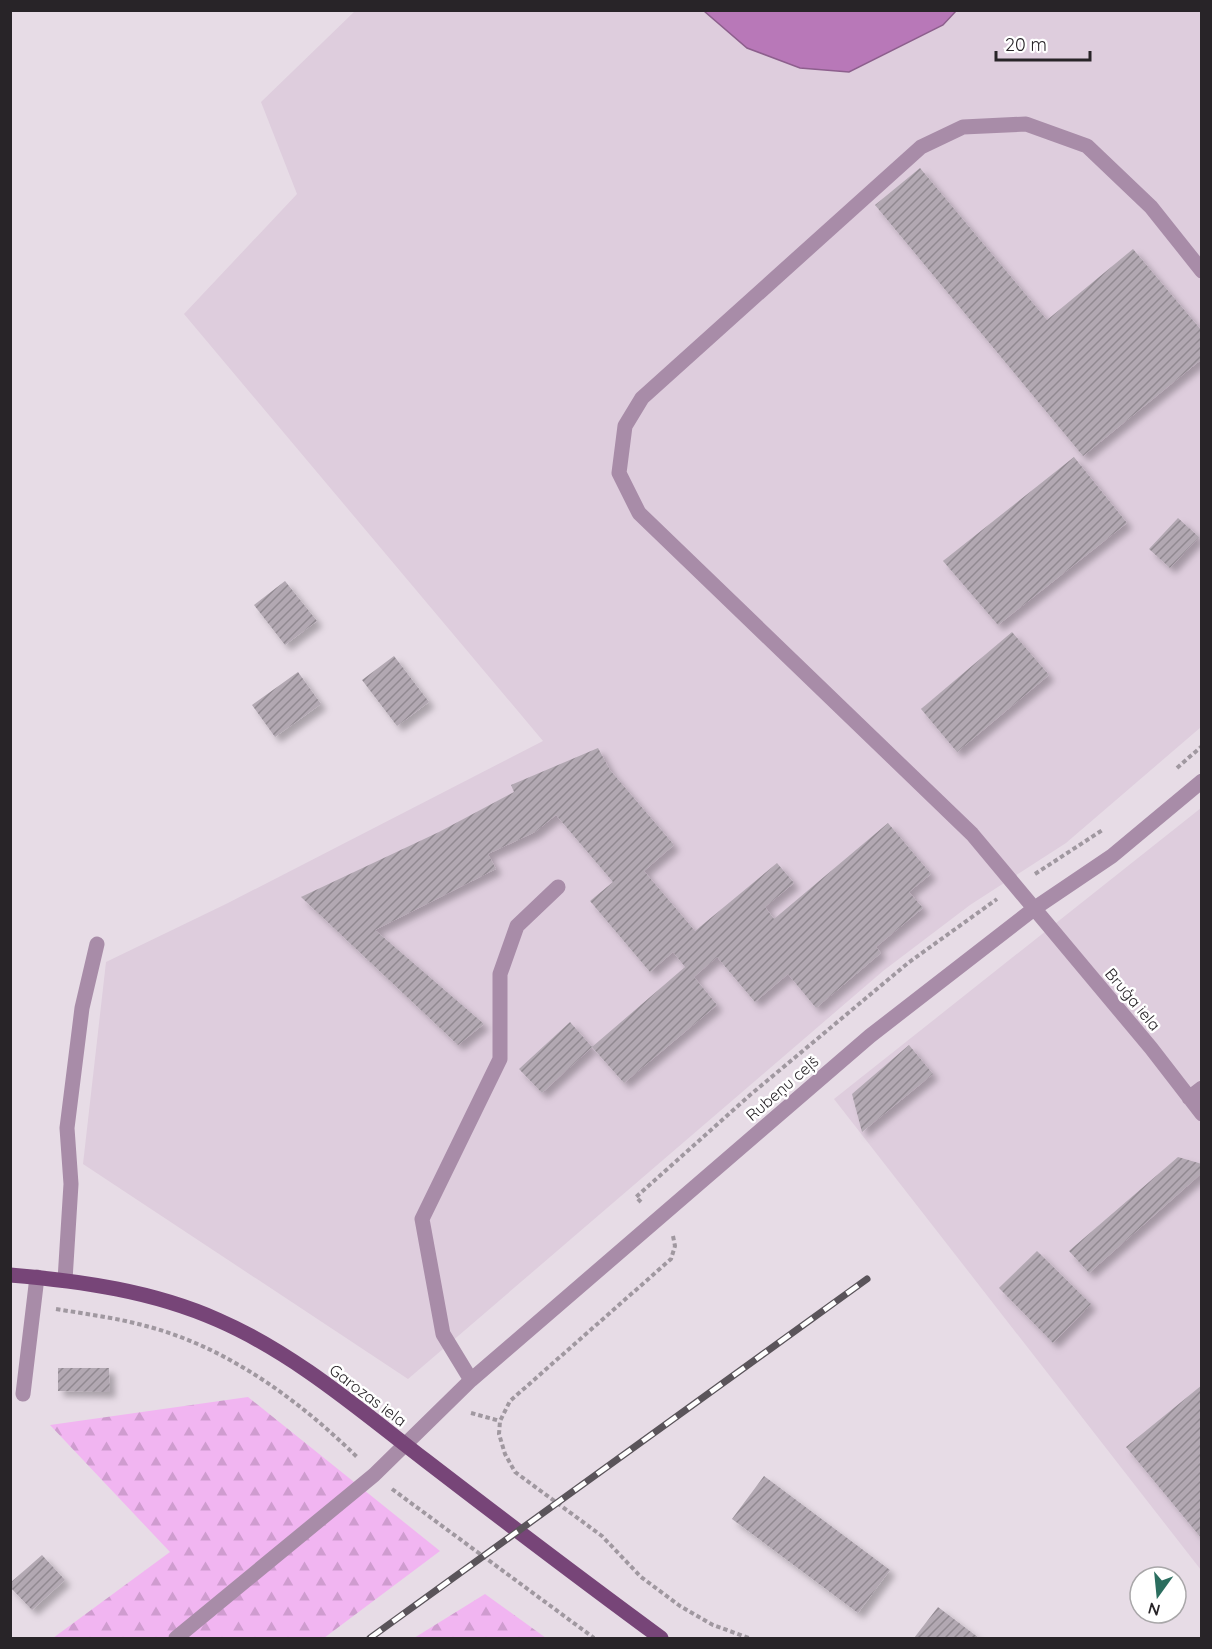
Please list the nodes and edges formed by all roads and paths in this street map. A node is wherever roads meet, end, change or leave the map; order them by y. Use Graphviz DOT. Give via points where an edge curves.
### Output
graph roads {
  1 [pos="1202,271"];
  2 [pos="1202,746"];
  3 [pos="1174,770"];
  4 [pos="1202,781"];
  5 [pos="1112,823"];
  6 [pos="1016,885"];
  7 [pos="558,887"];
  8 [pos="1035,908"];
  9 [pos="97,944"];
  10 [pos="1202,1088"];
  11 [pos="1189,1098"];
  12 [pos="1202,1114"];
  13 [pos="658,1220"];
  14 [pos="10,1275"];
  15 [pos="37,1277"];
  16 [pos="65,1280"];
  17 [pos="33,1305"];
  18 [pos="471,1380"];
  19 [pos="23,1394"];
  20 [pos="406,1446"];
  21 [pos="374,1475"];
  22 [pos="176,1638"];
  23 [pos="594,1638"];
  24 [pos="661,1638"];
  25 [pos="749,1638"];
  1 -- 6 [label="street, Bruģa iela" via="1150,207 1087,146 1026,124 963,128 921,147 642,398 625,426 619,473 639,513 972,834"];
  2 -- 3 [label="path"];
  4 -- 8 [label="street, Rubeņu ceļš" via="1112,856"];
  5 -- 6 [label="path"];
  6 -- 8 [label="street, Bruģa iela"];
  6 -- 13 [label="path" via="908,963 636,1197"];
  7 -- 18 [label="street" via="517,926 500,974 500,1059 422,1219 443,1334"];
  8 -- 11 [label="street, Bruģa iela"];
  8 -- 13 [label="street, Rubeņu ceļš" via="870,1036"];
  9 -- 16 [label="street" via="82,1008 67,1128 71,1184"];
  10 -- 11 [label="street"];
  11 -- 12 [label="street, Bruģa iela"];
  13 -- 18 [label="street, Rubeņu ceļš"];
  13 -- 25 [label="path" via="672,1233 675,1246 671,1259 510,1401 500,1421 499,1434 504,1454 515,1472 602,1536 641,1577 713,1625"];
  14 -- 15 [label="main road, Garozas iela"];
  15 -- 16 [label="main road, Garozas iela"];
  15 -- 17 [label="street"];
  16 -- 20 [label="main road, Garozas iela" via="154,1296 219,1320 324,1384"];
  17 -- 19 [label="street"];
  17 -- 21 [label="path" via="148,1326 232,1361 297,1405 338,1438"];
  18 -- 20 [label="street, Rubeņu ceļš"];
  20 -- 21 [label="street, Rubeņu ceļš"];
  20 -- 24 [label="main road, Garozas iela"];
  21 -- 22 [label="street, Rubeņu ceļš"];
  21 -- 23 [label="path"];
}
